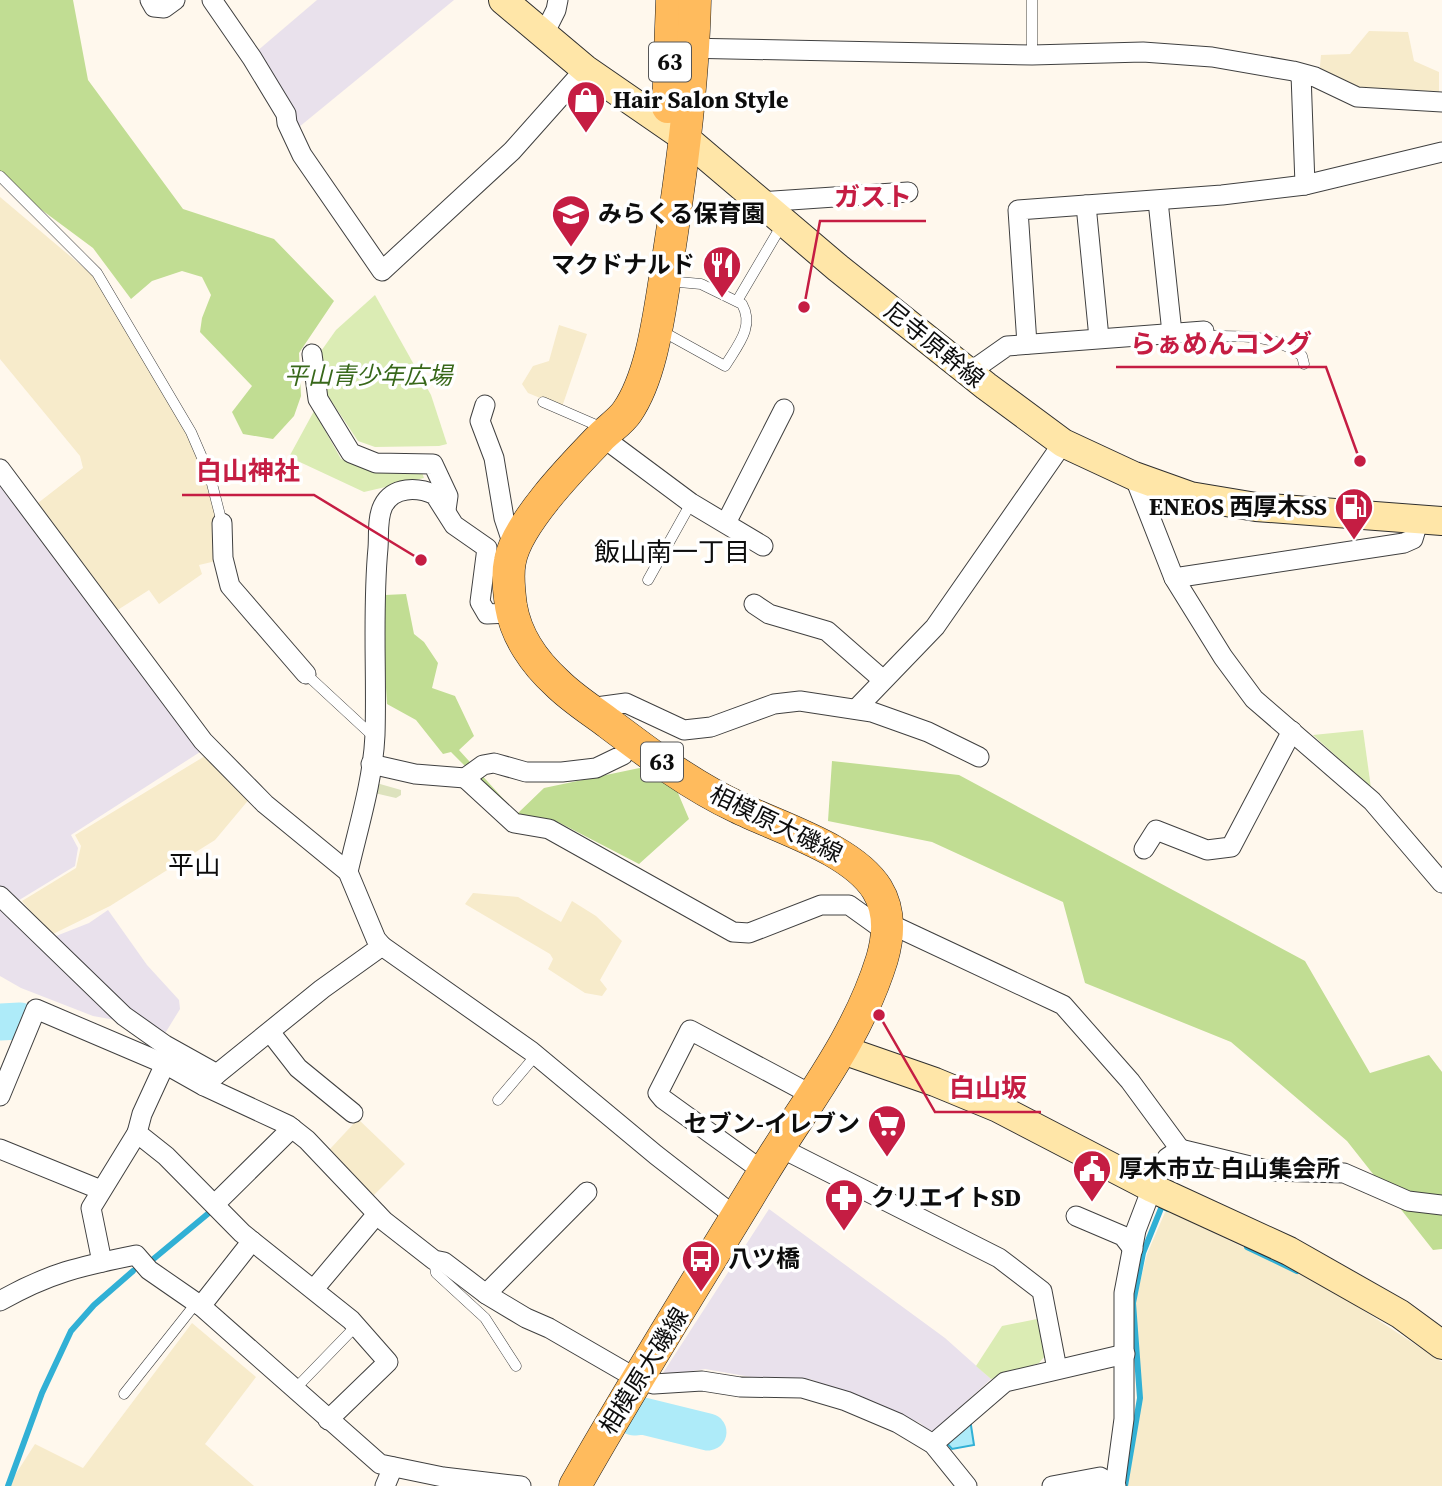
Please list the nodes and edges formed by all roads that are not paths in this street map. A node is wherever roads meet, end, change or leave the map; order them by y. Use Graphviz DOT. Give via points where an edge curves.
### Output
graph roads {
  1 [pos="150,0"];
  2 [pos="175,0"];
  3 [pos="212,0"];
  4 [pos="503,0"];
  5 [pos="558,0"];
  6 [pos="672,0"];
  7 [pos="695,0"];
  8 [pos="1032,0"];
  9 [pos="544,34"];
  10 [pos="682,48"];
  11 [pos="1031,55"];
  12 [pos="585,69"];
  13 [pos="1301,74"];
  14 [pos="1442,102"];
  15 [pos="676,132"];
  16 [pos="1442,152"];
  17 [pos="0,176"];
  18 [pos="1304,185"];
  19 [pos="908,192"];
  20 [pos="1158,201"];
  21 [pos="760,202"];
  22 [pos="1086,205"];
  23 [pos="784,223"];
  24 [pos="664,280"];
  25 [pos="737,301"];
  26 [pos="656,328"];
  27 [pos="1204,331"];
  28 [pos="1171,333"];
  29 [pos="1099,338"];
  30 [pos="1027,344"];
  31 [pos="312,354"];
  32 [pos="1304,364"];
  33 [pos="970,372"];
  34 [pos="543,402"];
  35 [pos="784,409"];
  36 [pos="477,416"];
  37 [pos="603,433"];
  38 [pos="1063,443"];
  39 [pos="0,469"];
  40 [pos="1134,476"];
  41 [pos="691,503"];
  42 [pos="446,511"];
  43 [pos="1430,520"];
  44 [pos="222,523"];
  45 [pos="726,523"];
  46 [pos="763,546"];
  47 [pos="514,548"];
  48 [pos="1174,578"];
  49 [pos="648,580"];
  50 [pos="512,613"];
  51 [pos="762,615"];
  52 [pos="306,674"];
  53 [pos="883,680"];
  54 [pos="589,708"];
  55 [pos="856,709"];
  56 [pos="1292,731"];
  57 [pos="375,737"];
  58 [pos="630,739"];
  59 [pos="979,757"];
  60 [pos="371,764"];
  61 [pos="465,778"];
  62 [pos="1144,849"];
  63 [pos="348,872"];
  64 [pos="1442,883"];
  65 [pos="0,897"];
  66 [pos="888,928"];
  67 [pos="382,946"];
  68 [pos="270,1032"];
  69 [pos="843,1050"];
  70 [pos="536,1055"];
  71 [pos="166,1064"];
  72 [pos="210,1080"];
  73 [pos="0,1096"];
  74 [pos="814,1096"];
  75 [pos="498,1100"];
  76 [pos="353,1113"];
  77 [pos="292,1129"];
  78 [pos="137,1133"];
  79 [pos="0,1149"];
  80 [pos="1180,1149"];
  81 [pos="771,1160"];
  82 [pos="1152,1188"];
  83 [pos="101,1190"];
  84 [pos="587,1192"];
  85 [pos="215,1205"];
  86 [pos="1442,1205"];
  87 [pos="377,1214"];
  88 [pos="1076,1216"];
  89 [pos="737,1218"];
  90 [pos="252,1241"];
  91 [pos="1133,1248"];
  92 [pos="434,1259"];
  93 [pos="102,1262"];
  94 [pos="314,1289"];
  95 [pos="486,1294"];
  96 [pos="0,1301"];
  97 [pos="201,1306"];
  98 [pos="356,1325"];
  99 [pos="1442,1345"];
  100 [pos="1125,1354"];
  101 [pos="516,1366"];
  102 [pos="1057,1369"];
  103 [pos="636,1384"];
  104 [pos="294,1390"];
  105 [pos="124,1394"];
  106 [pos="328,1420"];
  107 [pos="933,1444"];
  108 [pos="393,1467"];
  109 [pos="1115,1485"];
  110 [pos="385,1486"];
  111 [pos="521,1486"];
  112 [pos="575,1486"];
  113 [pos="967,1486"];
  114 [pos="1052,1486"];
  1 -- 2 [label="street" via="154,7 164,8"];
  3 -- 12 [label="street" via="286,114 302,155 382,271 512,151"];
  4 -- 9 [label="street, 尼寺原幹線"];
  5 -- 9 [label="street"];
  6 -- 10 [label="main road, 相模原大磯線 / 63"];
  7 -- 10 [label="main road, 相模原大磯線 / 63"];
  8 -- 11 [label="lane"];
  9 -- 12 [label="street, 尼寺原幹線"];
  10 -- 11 [label="street"];
  10 -- 15 [label="main road, 相模原大磯線 / 63"];
  11 -- 13 [label="street" via="1143,52 1212,57"];
  12 -- 15 [label="street, 尼寺原幹線"];
  13 -- 14 [label="street" via="1357,97"];
  13 -- 18 [label="street"];
  15 -- 21 [label="street, 尼寺原幹線"];
  15 -- 24 [label="main road, 相模原大磯線 / 63"];
  15 -- 37 [label="main road, 相模原大磯線 / 63" via="642,325"];
  16 -- 18 [label="street"];
  17 -- 44 [label="lane" via="97,273 191,432"];
  18 -- 20 [label="street"];
  19 -- 21 [label="street"];
  20 -- 22 [label="street"];
  20 -- 28 [label="street"];
  21 -- 23 [label="street, 尼寺原幹線"];
  22 -- 29 [label="street"];
  22 -- 30 [label="street" via="1018,210"];
  23 -- 25 [label="lane"];
  23 -- 33 [label="street, 尼寺原幹線"];
  24 -- 25 [label="lane" via="701,284"];
  24 -- 26 [label="main road, 相模原大磯線 / 63"];
  25 -- 26 [label="lane" via="746,310 747,328 725,366"];
  26 -- 37 [label="main road, 相模原大磯線 / 63" via="627,413"];
  27 -- 28 [label="street"];
  27 -- 32 [label="lane" via="1209,336 1256,336 1280,343 1302,356"];
  28 -- 29 [label="street"];
  29 -- 30 [label="street"];
  30 -- 33 [label="street" via="1000,349"];
  31 -- 42 [label="street" via="318,399 351,453 376,463 433,464 448,496"];
  33 -- 38 [label="street, 尼寺原幹線"];
  34 -- 37 [label="lane"];
  35 -- 45 [label="street"];
  36 -- 47 [label="street" via="494,458"];
  37 -- 41 [label="street"];
  37 -- 47 [label="main road, 相模原大磯線 / 63" via="535,512"];
  38 -- 40 [label="street, 尼寺原幹線"];
  38 -- 53 [label="street" via="934,627"];
  39 -- 63 [label="street" via="203,741 265,804"];
  40 -- 43 [label="street, 尼寺原幹線" via="1190,496 1256,507"];
  40 -- 48 [label="street"];
  41 -- 45 [label="street"];
  41 -- 49 [label="lane"];
  42 -- 50 [label="street" via="454,525 487,548 480,601 487,614"];
  42 -- 57 [label="street" via="435,495 411,489 389,498 383,507 375,579"];
  43 -- 48 [label="street" via="1404,543"];
  44 -- 52 [label="street" via="230,586"];
  45 -- 46 [label="street"];
  47 -- 50 [label="main road, 相模原大磯線 / 63" via="508,578"];
  48 -- 56 [label="street" via="1254,699"];
  50 -- 54 [label="main road, 相模原大磯線 / 63" via="534,658 557,684"];
  51 -- 53 [label="street" via="827,631"];
  52 -- 57 [label="lane"];
  53 -- 55 [label="street"];
  54 -- 55 [label="street" via="626,703 684,730 711,727 774,704 800,701"];
  54 -- 58 [label="main road, 相模原大磯線 / 63"];
  55 -- 59 [label="street" via="929,732"];
  56 -- 62 [label="street" via="1231,847 1208,850 1156,830"];
  56 -- 64 [label="street" via="1372,801"];
  57 -- 60 [label="street"];
  58 -- 61 [label="street" via="623,755 596,768 526,772 494,763"];
  58 -- 66 [label="main road, 相模原大磯線 / 63" via="732,805 851,861 880,893"];
  60 -- 61 [label="street"];
  60 -- 63 [label="street"];
  61 -- 66 [label="street" via="514,823 549,829 733,932 750,933 821,905 849,905"];
  63 -- 67 [label="street"];
  65 -- 72 [label="street" via="124,1016"];
  66 -- 69 [label="main road, 相模原大磯線" via="878,969"];
  66 -- 80 [label="street" via="1063,1005 1130,1081"];
  67 -- 68 [label="street"];
  67 -- 70 [label="street"];
  68 -- 72 [label="street"];
  68 -- 76 [label="street" via="298,1068"];
  69 -- 74 [label="main road, 相模原大磯線"];
  69 -- 82 [label="street" via="998,1108"];
  70 -- 75 [label="lane"];
  70 -- 89 [label="street"];
  71 -- 72 [label="street"];
  71 -- 73 [label="street" via="36,1009"];
  71 -- 78 [label="street"];
  72 -- 77 [label="street"];
  74 -- 81 [label="main road, 相模原大磯線"];
  74 -- 81 [label="street" via="690,1030 658,1093"];
  77 -- 85 [label="street"];
  77 -- 87 [label="street"];
  78 -- 83 [label="street"];
  78 -- 85 [label="street"];
  79 -- 83 [label="street"];
  80 -- 82 [label="street" via="1167,1158"];
  80 -- 86 [label="street" via="1270,1171 1344,1173 1408,1200"];
  81 -- 89 [label="main road, 相模原大磯線"];
  81 -- 102 [label="street" via="999,1258 1042,1291"];
  82 -- 91 [label="street"];
  82 -- 99 [label="street" via="1289,1251 1401,1314"];
  83 -- 93 [label="street" via="91,1208"];
  84 -- 95 [label="street" via="578,1212"];
  85 -- 90 [label="street"];
  87 -- 92 [label="street"];
  87 -- 94 [label="street"];
  88 -- 91 [label="street" via="1123,1236"];
  89 -- 103 [label="main road, 相模原大磯線"];
  90 -- 94 [label="street"];
  90 -- 97 [label="street"];
  91 -- 100 [label="street" via="1124,1293"];
  92 -- 95 [label="street"];
  92 -- 101 [label="lane" via="436,1273 485,1318"];
  93 -- 96 [label="street" via="54,1274"];
  93 -- 97 [label="street" via="136,1255 149,1270"];
  94 -- 98 [label="street"];
  95 -- 103 [label="street"];
  97 -- 104 [label="street"];
  97 -- 105 [label="lane" via="193,1307"];
  98 -- 104 [label="lane"];
  98 -- 106 [label="street" via="388,1363"];
  100 -- 102 [label="street"];
  100 -- 109 [label="street" via="1124,1419"];
  102 -- 107 [label="street" via="1005,1382"];
  103 -- 107 [label="street" via="702,1381 802,1388 898,1423"];
  103 -- 112 [label="main road, 相模原大磯線"];
  104 -- 106 [label="street"];
  106 -- 108 [label="street" via="380,1464"];
  107 -- 113 [label="street"];
  108 -- 110 [label="street"];
  108 -- 111 [label="street" via="443,1478"];
  109 -- 114 [label="street" via="1100,1477"];
}
